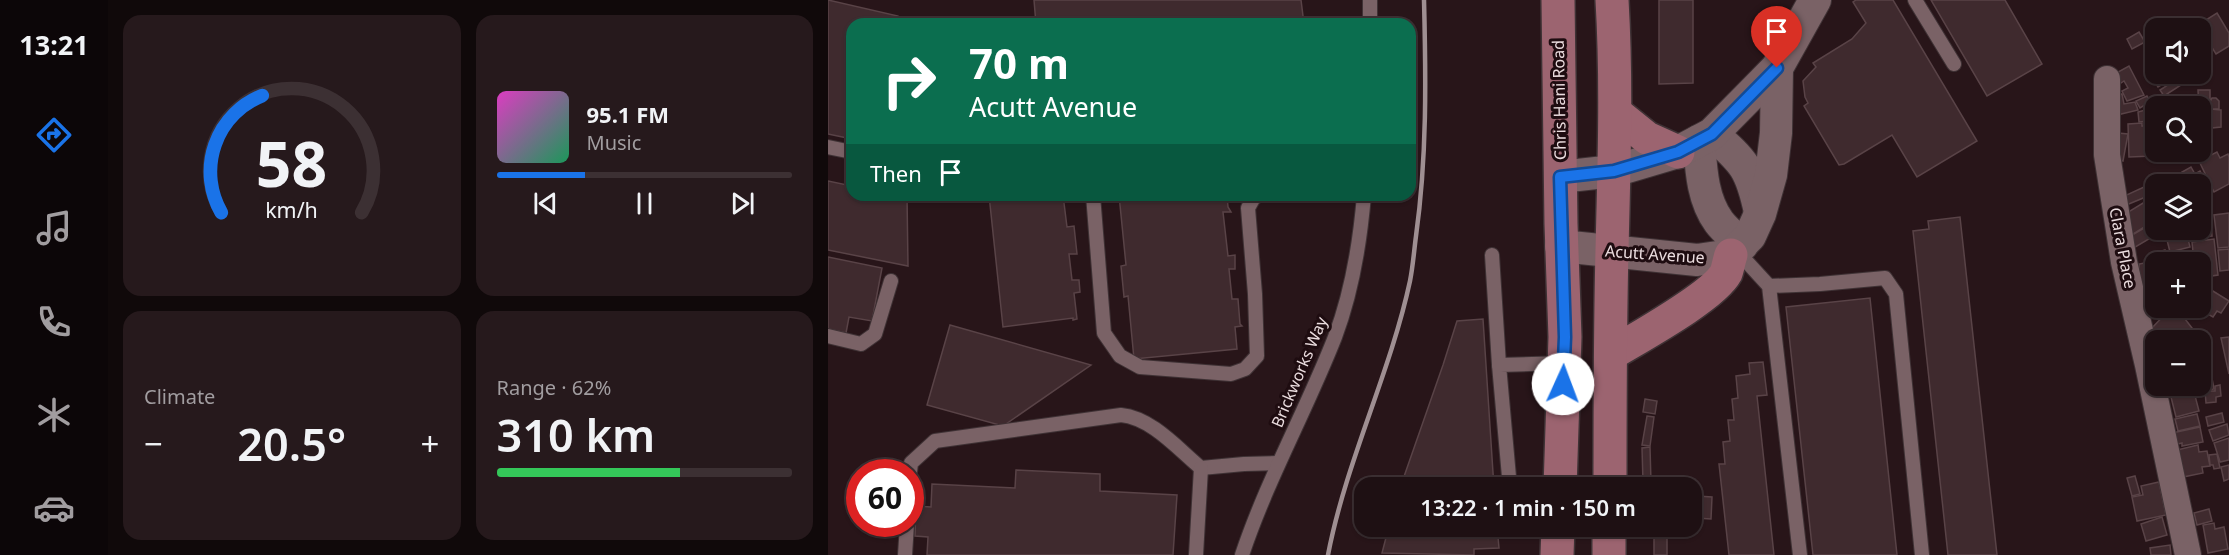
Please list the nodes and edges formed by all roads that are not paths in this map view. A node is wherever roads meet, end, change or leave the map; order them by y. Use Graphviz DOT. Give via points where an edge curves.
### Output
graph roads {
  1 [pos="1370,0"];
  2 [pos="1558,0"];
  3 [pos="1612,0"];
  4 [pos="1815,0"];
  5 [pos="1915,0"];
  6 [pos="1370,18"];
  7 [pos="1954,64"];
  8 [pos="1777,68"];
  9 [pos="2107,79"];
  10 [pos="1616,113"];
  11 [pos="1696,143"];
  12 [pos="828,147"];
  13 [pos="846,151"];
  14 [pos="1614,171"];
  15 [pos="1560,177"];
  16 [pos="1093,201"];
  17 [pos="1252,201"];
  18 [pos="1363,201"];
  19 [pos="1761,214"];
  20 [pos="1562,246"];
  21 [pos="1736,250"];
  22 [pos="1612,251"];
  23 [pos="1492,255"];
  24 [pos="891,281"];
  25 [pos="1769,286"];
  26 [pos="828,336"];
  27 [pos="1611,354"];
  28 [pos="1564,363"];
  29 [pos="1499,365"];
  30 [pos="916,459"];
  31 [pos="1278,463"];
  32 [pos="1201,468"];
  33 [pos="1509,477"];
  34 [pos="1560,477"];
  35 [pos="1610,477"];
  36 [pos="906,537"];
  37 [pos="1558,537"];
  38 [pos="1609,537"];
  39 [pos="905,555"];
  40 [pos="1196,555"];
  41 [pos="1242,555"];
  42 [pos="1557,555"];
  43 [pos="1609,555"];
  44 [pos="1800,555"];
  45 [pos="1922,555"];
  46 [pos="2188,555"];
  1 -- 6 [label="lane"];
  2 -- 15 [label="main road, Chris Hani Road"];
  3 -- 10 [label="main road"];
  4 -- 8 [label="street"];
  5 -- 7 [label="lane"];
  8 -- 11 [label="street"];
  8 -- 19 [label="street" via="1776,134"];
  9 -- 46 [label="street, Clara Place" via="2107,155 2124,262"];
  10 -- 11 [label="main road" via="1647,138"];
  10 -- 14 [label="main road"];
  11 -- 14 [label="street"];
  11 -- 19 [label="street" via="1737,154 1748,169"];
  11 -- 21 [label="street" via="1708,200"];
  12 -- 13 [label="lane"];
  14 -- 15 [label="street"];
  14 -- 22 [label="main road"];
  15 -- 20 [label="main road, Chris Hani Road"];
  16 -- 17 [label="lane" via="1104,333 1109,343 1120,356 1140,367 1231,374 1245,369 1257,356 1248,208"];
  18 -- 31 [label="lane, Brickworks Way" via="1359,250 1335,336"];
  19 -- 21 [label="street" via="1750,236"];
  20 -- 22 [label="street, Acutt Avenue"];
  20 -- 28 [label="main road, Chris Hani Road"];
  21 -- 22 [label="street, Acutt Avenue" via="1697,260"];
  21 -- 25 [label="lane"];
  21 -- 27 [label="main road" via="1713,288"];
  22 -- 27 [label="main road"];
  23 -- 29 [label="lane"];
  24 -- 26 [label="lane" via="871,338 861,345"];
  25 -- 44 [label="lane"];
  25 -- 45 [label="lane" via="1885,278 1893,287"];
  27 -- 35 [label="main road"];
  28 -- 29 [label="lane"];
  28 -- 34 [label="main road, Chris Hani Road"];
  29 -- 33 [label="lane"];
  30 -- 32 [label="lane" via="935,441 1121,415 1148,424"];
  31 -- 32 [label="lane"];
  31 -- 41 [label="lane, Brickworks Way"];
  32 -- 40 [label="lane"];
  36 -- 39 [label="lane"];
  37 -- 42 [label="main road"];
  38 -- 43 [label="main road"];
}
